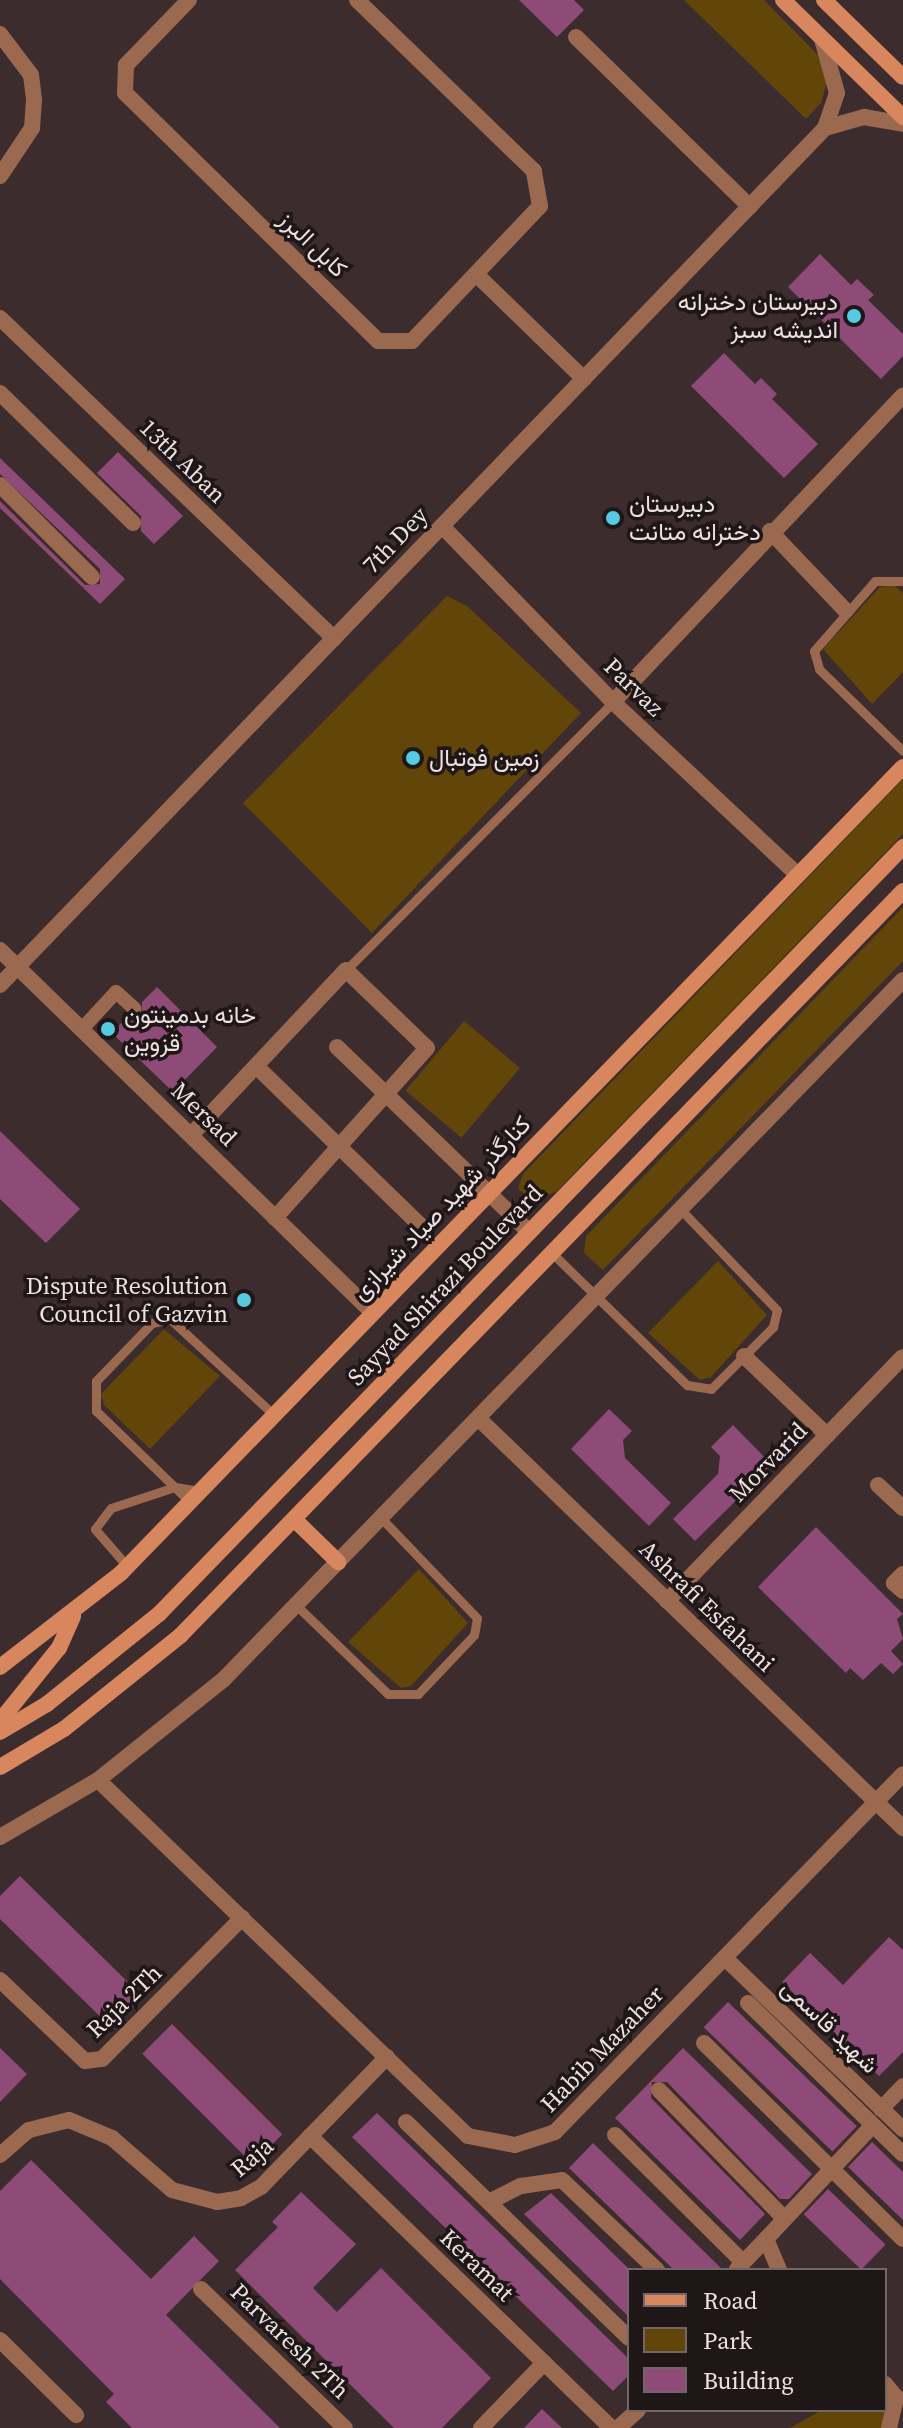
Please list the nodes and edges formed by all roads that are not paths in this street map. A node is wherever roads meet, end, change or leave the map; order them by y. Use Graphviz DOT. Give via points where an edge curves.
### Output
graph roads {
  1 [pos="189,0"];
  2 [pos="357,0"];
  3 [pos="783,0"];
  4 [pos="824,0"];
  5 [pos="0,34"];
  6 [pos="576,37"];
  7 [pos="821,37"];
  8 [pos="903,77"];
  9 [pos="903,117"];
  10 [pos="903,124"];
  11 [pos="825,128"];
  12 [pos="0,176"];
  13 [pos="750,207"];
  14 [pos="477,275"];
  15 [pos="0,318"];
  16 [pos="584,379"];
  17 [pos="0,393"];
  18 [pos="903,395"];
  19 [pos="0,485"];
  20 [pos="133,523"];
  21 [pos="442,526"];
  22 [pos="770,531"];
  23 [pos="92,577"];
  24 [pos="903,581"];
  25 [pos="846,611"];
  26 [pos="334,638"];
  27 [pos="613,702"];
  28 [pos="903,751"];
  29 [pos="903,767"];
  30 [pos="903,847"];
  31 [pos="798,875"];
  32 [pos="903,891"];
  33 [pos="0,950"];
  34 [pos="17,967"];
  35 [pos="346,970"];
  36 [pos="903,980"];
  37 [pos="0,985"];
  38 [pos="135,1009"];
  39 [pos="82,1029"];
  40 [pos="337,1047"];
  41 [pos="256,1066"];
  42 [pos="385,1094"];
  43 [pos="191,1135"];
  44 [pos="339,1147"];
  45 [pos="489,1193"];
  46 [pos="680,1209"];
  47 [pos="275,1218"];
  48 [pos="423,1228"];
  49 [pos="529,1232"];
  50 [pos="552,1253"];
  51 [pos="596,1296"];
  52 [pos="373,1313"];
  53 [pos="744,1356"];
  54 [pos="903,1357"];
  55 [pos="274,1415"];
  56 [pos="478,1418"];
  57 [pos="827,1435"];
  58 [pos="878,1485"];
  59 [pos="175,1487"];
  60 [pos="195,1496"];
  61 [pos="903,1508"];
  62 [pos="381,1518"];
  63 [pos="294,1519"];
  64 [pos="338,1562"];
  65 [pos="127,1566"];
  66 [pos="903,1574"];
  67 [pos="903,1591"];
  68 [pos="667,1601"];
  69 [pos="296,1605"];
  70 [pos="74,1614"];
  71 [pos="0,1667"];
  72 [pos="0,1721"];
  73 [pos="0,1732"];
  74 [pos="0,1767"];
  75 [pos="903,1774"];
  76 [pos="98,1780"];
  77 [pos="876,1802"];
  78 [pos="903,1828"];
  79 [pos="0,1837"];
  80 [pos="242,1918"];
  81 [pos="725,1958"];
  82 [pos="0,1980"];
  83 [pos="748,2003"];
  84 [pos="704,2043"];
  85 [pos="387,2057"];
  86 [pos="903,2086"];
  87 [pos="659,2090"];
  88 [pos="881,2109"];
  89 [pos="406,2122"];
  90 [pos="873,2125"];
  91 [pos="903,2129"];
  92 [pos="615,2135"];
  93 [pos="310,2136"];
  94 [pos="903,2154"];
  95 [pos="0,2155"];
  96 [pos="831,2169"];
  97 [pos="489,2202"];
  98 [pos="785,2219"];
  99 [pos="766,2239"];
  100 [pos="903,2239"];
  101 [pos="740,2266"];
  102 [pos="655,2268"];
  103 [pos="778,2268"];
  104 [pos="201,2289"];
  105 [pos="627,2336"];
  106 [pos="0,2340"];
  107 [pos="544,2363"];
  108 [pos="895,2393"];
  109 [pos="636,2412"];
  110 [pos="76,2415"];
  111 [pos="345,2428"];
  112 [pos="481,2428"];
  113 [pos="611,2428"];
  114 [pos="618,2428"];
  115 [pos="889,2428"];
  1 -- 14 [label="street, کابل البرز" via="126,65 125,93 378,341 412,341"];
  2 -- 14 [label="street, کابل البرز" via="534,171 540,206"];
  3 -- 7 [label="main road"];
  4 -- 8 [label="main road"];
  5 -- 12 [label="street" via="31,75 34,100 32,128"];
  6 -- 13 [label="street"];
  7 -- 9 [label="main road"];
  7 -- 11 [label="street" via="837,93"];
  10 -- 11 [label="street" via="864,117"];
  11 -- 13 [label="street, 7th Dey"];
  13 -- 16 [label="street, 7th Dey"];
  14 -- 16 [label="street"];
  15 -- 26 [label="street, 13th Aban"];
  16 -- 21 [label="street, 7th Dey"];
  17 -- 20 [label="street"];
  18 -- 22 [label="street"];
  19 -- 23 [label="street"];
  21 -- 26 [label="street, 7th Dey"];
  21 -- 27 [label="street, Parvaz"];
  22 -- 25 [label="street"];
  22 -- 27 [label="street"];
  24 -- 25 [label="lane" via="881,578"];
  25 -- 28 [label="lane" via="819,639 816,663"];
  26 -- 34 [label="street, 7th Dey"];
  27 -- 31 [label="street, Parvaz"];
  27 -- 35 [label="lane"];
  29 -- 31 [label="main road, کنارگذر شهید صیاد شیرازی"];
  30 -- 49 [label="main road, Sayyad Shirazi Boulevard"];
  31 -- 45 [label="main road, کنارگذر شهید صیاد شیرازی"];
  32 -- 50 [label="main road"];
  33 -- 34 [label="street, Mersad"];
  34 -- 37 [label="street, 7th Dey"];
  34 -- 39 [label="street, Mersad"];
  35 -- 41 [label="street"];
  35 -- 42 [label="street" via="427,1048"];
  36 -- 46 [label="street"];
  38 -- 39 [label="street" via="116,992"];
  39 -- 43 [label="street, Mersad"];
  40 -- 42 [label="street"];
  41 -- 43 [label="street"];
  41 -- 44 [label="street"];
  42 -- 44 [label="street"];
  42 -- 45 [label="street"];
  43 -- 47 [label="street, Mersad"];
  44 -- 47 [label="street"];
  44 -- 48 [label="street"];
  45 -- 49 [label="street"];
  45 -- 52 [label="main road, کنارگذر شهید صیاد شیرازی"];
  46 -- 51 [label="street"];
  46 -- 53 [label="lane" via="775,1304 773,1327"];
  47 -- 52 [label="street, Mersad"];
  49 -- 73 [label="main road, Sayyad Shirazi Boulevard" via="159,1614 47,1704"];
  50 -- 51 [label="lane"];
  50 -- 63 [label="main road"];
  51 -- 53 [label="lane" via="693,1389 717,1385"];
  51 -- 56 [label="street"];
  52 -- 55 [label="main road, کنارگذر شهید صیاد شیرازی"];
  53 -- 57 [label="street"];
  54 -- 57 [label="street, Morvarid"];
  55 -- 59 [label="lane" via="181,1324 152,1323 96,1381 91,1399"];
  55 -- 60 [label="main road, کنارگذر شهید صیاد شیرازی"];
  56 -- 62 [label="street"];
  56 -- 68 [label="street, Ashrafi Esfahani"];
  57 -- 68 [label="street, Morvarid"];
  58 -- 61 [label="street"];
  59 -- 60 [label="lane"];
  59 -- 60 [label="lane"];
  59 -- 65 [label="lane" via="111,1508 95,1529"];
  60 -- 65 [label="main road, کنارگذر شهید صیاد شیرازی"];
  62 -- 64 [label="street"];
  62 -- 69 [label="lane" via="477,1618 474,1635 418,1694 388,1694"];
  63 -- 64 [label="main road"];
  63 -- 74 [label="main road" via="128,1682"];
  64 -- 69 [label="street"];
  65 -- 70 [label="main road, کنارگذر شهید صیاد شیرازی"];
  66 -- 67 [label="street" via="894,1583"];
  68 -- 77 [label="street, Ashrafi Esfahani"];
  69 -- 76 [label="street" via="212,1690"];
  70 -- 71 [label="main road, کنارگذر شهید صیاد شیرازی"];
  70 -- 72 [label="main road" via="59,1648"];
  75 -- 77 [label="street, Habib Mazaher"];
  76 -- 79 [label="street"];
  76 -- 80 [label="street, Habib Mazaher"];
  77 -- 78 [label="street, Ashrafi Esfahani"];
  77 -- 81 [label="street, Habib Mazaher"];
  80 -- 82 [label="street, Raja 2Th" via="102,2059 85,2061"];
  80 -- 85 [label="street, Habib Mazaher"];
  81 -- 85 [label="street, Habib Mazaher" via="555,2132 515,2145 468,2136"];
  81 -- 88 [label="street, شهید قاسمی"];
  83 -- 90 [label="street"];
  84 -- 96 [label="street"];
  85 -- 93 [label="street, Raja"];
  86 -- 88 [label="street"];
  87 -- 98 [label="street"];
  88 -- 91 [label="street, شهید قاسمی"];
  89 -- 97 [label="street"];
  90 -- 94 [label="street"];
  90 -- 96 [label="street"];
  92 -- 101 [label="street"];
  93 -- 95 [label="street, Raja" via="261,2187 217,2202 172,2190 112,2138 69,2120 29,2130"];
  93 -- 107 [label="street, Keramat"];
  96 -- 98 [label="street"];
  96 -- 100 [label="street"];
  97 -- 102 [label="street" via="521,2186 562,2180"];
  97 -- 105 [label="street"];
  98 -- 99 [label="street"];
  99 -- 101 [label="street"];
  99 -- 103 [label="street"];
  104 -- 111 [label="street, Parvaresh 2Th"];
  106 -- 110 [label="street"];
  107 -- 112 [label="street"];
  107 -- 113 [label="street, Keramat"];
  108 -- 115 [label="street"];
  109 -- 114 [label="street"];
}
